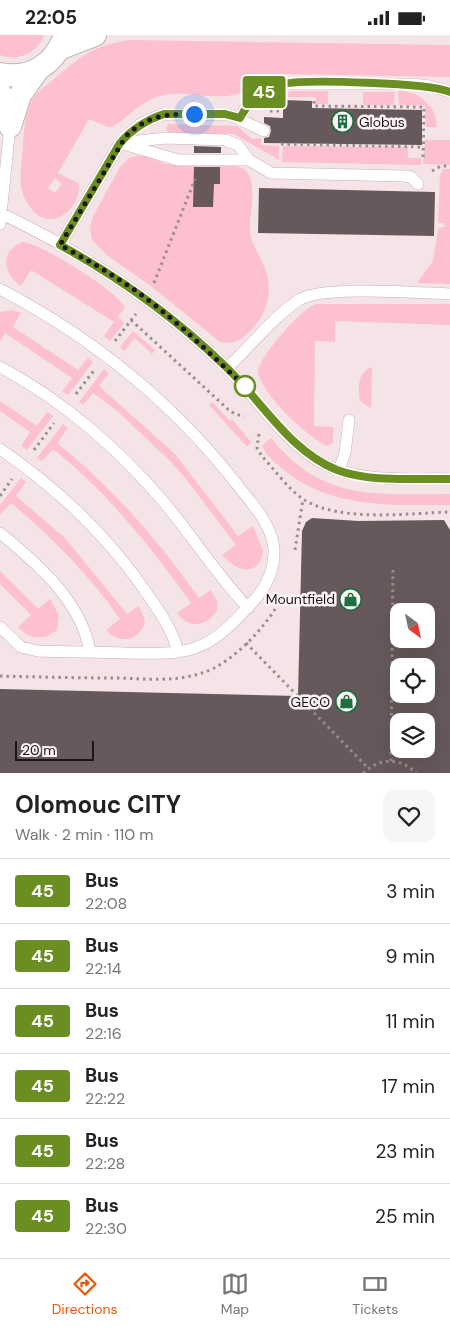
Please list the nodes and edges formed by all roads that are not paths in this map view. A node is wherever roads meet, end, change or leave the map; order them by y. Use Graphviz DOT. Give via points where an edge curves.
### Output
graph roads {
  1 [pos="95,35"];
  2 [pos="63,41"];
  3 [pos="37,71"];
  4 [pos="0,74"];
  5 [pos="450,92"];
  6 [pos="0,93"];
  7 [pos="240,118"];
  8 [pos="10,126"];
  9 [pos="264,131"];
  10 [pos="120,143"];
  11 [pos="249,160"];
  12 [pos="418,184"];
  13 [pos="1,217"];
  14 [pos="60,245"];
  15 [pos="0,289"];
  16 [pos="450,294"];
  17 [pos="0,367"];
  18 [pos="227,368"];
  19 [pos="349,420"];
  20 [pos="0,449"];
  21 [pos="339,470"];
  22 [pos="450,479"];
  23 [pos="0,533"];
  24 [pos="248,607"];
  25 [pos="0,627"];
  26 [pos="90,652"];
  27 [pos="178,652"];
  1 -- 2 [label="street"];
  2 -- 3 [label="street" via="54,57"];
  3 -- 4 [label="street" via="23,75"];
  3 -- 8 [label="street" via="20,95"];
  5 -- 7 [label="lane" via="412,84 291,83 270,89 249,101"];
  6 -- 8 [label="street"];
  7 -- 9 [label="lane"];
  7 -- 10 [label="lane" via="225,114 164,114 140,124"];
  8 -- 13 [label="lane"];
  10 -- 11 [label="lane" via="178,160"];
  10 -- 11 [label="lane" via="166,138 225,140 238,145"];
  10 -- 14 [label="lane"];
  11 -- 12 [label="lane" via="280,175 404,176 411,177"];
  13 -- 14 [label="lane"];
  14 -- 18 [label="lane" via="146,298"];
  15 -- 24 [label="lane" via="106,354 177,414 222,464 262,518 274,547 266,584"];
  16 -- 18 [label="lane" via="308,295 286,309"];
  17 -- 24 [label="lane" via="65,409 123,458 168,507"];
  18 -- 21 [label="lane" via="298,445 322,463"];
  19 -- 21 [label="lane" via="345,453"];
  20 -- 27 [label="lane" via="47,484 104,537 140,582 172,633"];
  21 -- 22 [label="lane" via="365,477"];
  23 -- 26 [label="lane" via="66,598 82,625"];
  24 -- 27 [label="lane" via="214,638"];
  25 -- 26 [label="lane" via="14,642 30,650"];
  26 -- 27 [label="lane"];
}
